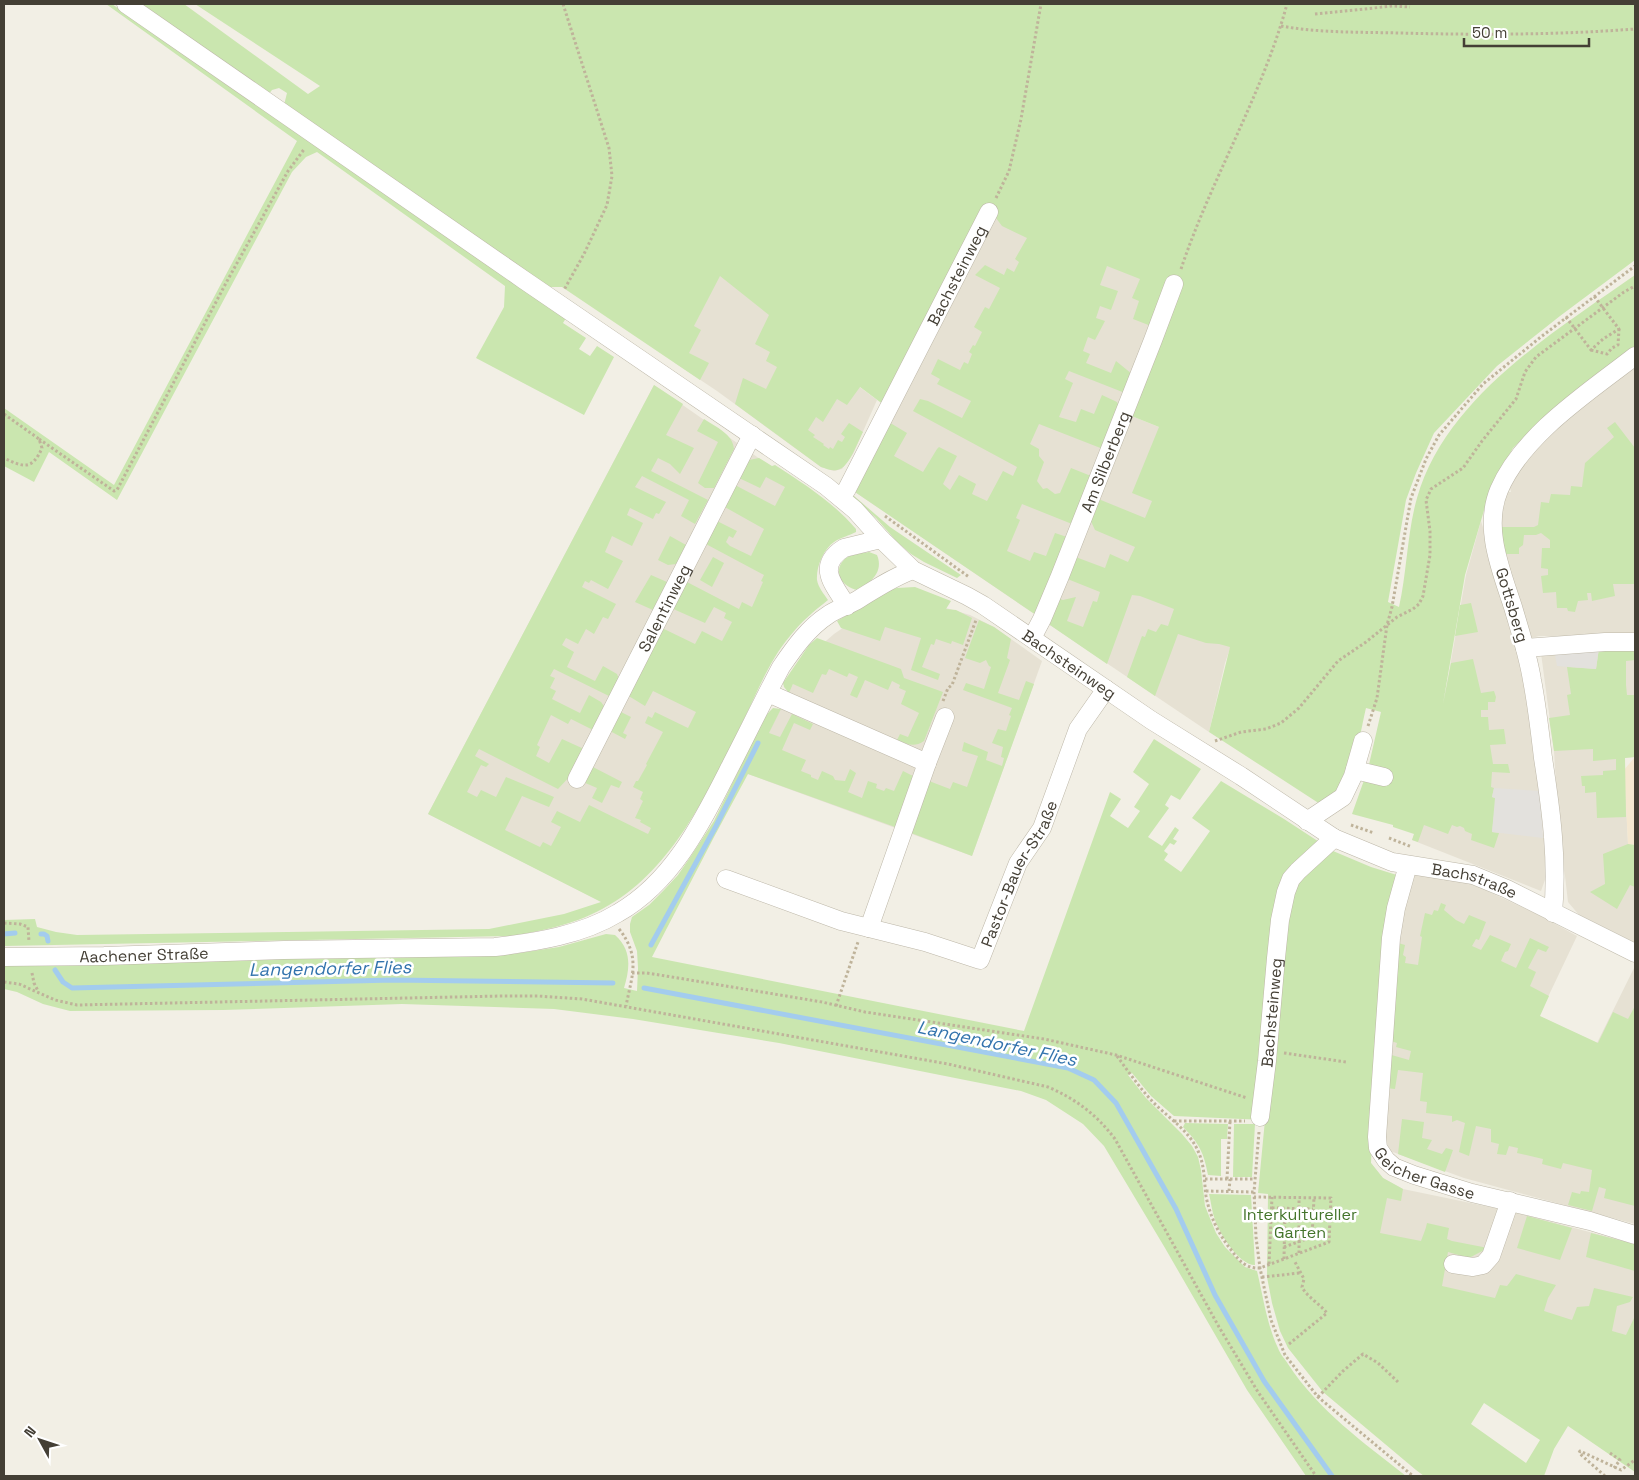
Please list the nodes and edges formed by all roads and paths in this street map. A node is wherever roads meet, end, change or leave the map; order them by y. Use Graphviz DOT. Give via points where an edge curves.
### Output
graph roads {
  1 [pos="126,4"];
  2 [pos="562,4"];
  3 [pos="1041,4"];
  4 [pos="1287,4"];
  5 [pos="1393,5"];
  6 [pos="1410,7"];
  7 [pos="1315,14"];
  8 [pos="1281,26"];
  9 [pos="1635,29"];
  10 [pos="315,135"];
  11 [pos="989,212"];
  12 [pos="1635,266"];
  13 [pos="1635,286"];
  14 [pos="1172,288"];
  15 [pos="1594,296"];
  16 [pos="558,302"];
  17 [pos="1602,308"];
  18 [pos="1566,317"];
  19 [pos="1574,328"];
  20 [pos="1618,329"];
  21 [pos="1591,350"];
  22 [pos="1635,356"];
  23 [pos="4,414"];
  24 [pos="752,435"];
  25 [pos="40,439"];
  26 [pos="4,458"];
  27 [pos="841,498"];
  28 [pos="883,515"];
  29 [pos="881,539"];
  30 [pos="913,570"];
  31 [pos="966,575"];
  32 [pos="847,606"];
  33 [pos="978,616"];
  34 [pos="1387,625"];
  35 [pos="1032,638"];
  36 [pos="1635,642"];
  37 [pos="1526,648"];
  38 [pos="1106,689"];
  39 [pos="768,693"];
  40 [pos="943,711"];
  41 [pos="1363,741"];
  42 [pos="1210,742"];
  43 [pos="927,763"];
  44 [pos="1355,770"];
  45 [pos="1384,777"];
  46 [pos="577,779"];
  47 [pos="1307,821"];
  48 [pos="1334,838"];
  49 [pos="1408,866"];
  50 [pos="726,879"];
  51 [pos="1553,912"];
  52 [pos="610,918"];
  53 [pos="4,923"];
  54 [pos="866,927"];
  55 [pos="1635,953"];
  56 [pos="4,957"];
  57 [pos="30,957"];
  58 [pos="632,973"];
  59 [pos="4,982"];
  60 [pos="626,1006"];
  61 [pos="836,1006"];
  62 [pos="1268,1051"];
  63 [pos="1116,1055"];
  64 [pos="1346,1062"];
  65 [pos="1261,1114"];
  66 [pos="1173,1121"];
  67 [pos="1230,1121"];
  68 [pos="1205,1179"];
  69 [pos="1229,1179"];
  70 [pos="1255,1180"];
  71 [pos="1206,1191"];
  72 [pos="1229,1191"];
  73 [pos="1254,1192"];
  74 [pos="1254,1197"];
  75 [pos="1272,1197"];
  76 [pos="1299,1198"];
  77 [pos="1314,1198"];
  78 [pos="1510,1202"];
  79 [pos="1272,1208"];
  80 [pos="1285,1209"];
  81 [pos="1299,1209"];
  82 [pos="1313,1209"];
  83 [pos="1284,1221"];
  84 [pos="1299,1221"];
  85 [pos="1635,1235"];
  86 [pos="1299,1242"];
  87 [pos="1284,1247"];
  88 [pos="1299,1253"];
  89 [pos="1284,1259"];
  90 [pos="1295,1262"];
  91 [pos="1269,1264"];
  92 [pos="1453,1264"];
  93 [pos="1260,1268"];
  94 [pos="1300,1272"];
  95 [pos="1262,1277"];
  96 [pos="1289,1344"];
  97 [pos="1398,1382"];
  98 [pos="1318,1397"];
  99 [pos="1610,1453"];
  100 [pos="1635,1460"];
  101 [pos="1614,1468"];
  102 [pos="1316,1476"];
  103 [pos="1413,1476"];
  104 [pos="1605,1476"];
  1 -- 10 [label="street, Bachsteinweg"];
  2 -- 16 [label="path" via="609,148 612,176 607,205"];
  3 -- 11 [label="path" via="1009,171"];
  4 -- 8 [label="path"];
  5 -- 6 [label="path"];
  5 -- 7 [label="path"];
  8 -- 9 [label="path" via="1347,33 1504,35"];
  8 -- 14 [label="path" via="1190,242 1176,286"];
  10 -- 16 [label="street, Bachsteinweg"];
  10 -- 25 [label="path" via="288,171 117,490"];
  11 -- 27 [label="street, Bachsteinweg"];
  12 -- 15 [label="path"];
  13 -- 17 [label="path"];
  14 -- 35 [label="street, Am Silberberg" via="1060,576"];
  15 -- 17 [label="path"];
  15 -- 18 [label="path"];
  16 -- 24 [label="street, Bachsteinweg"];
  17 -- 19 [label="path"];
  17 -- 20 [label="path"];
  18 -- 19 [label="path"];
  18 -- 34 [label="path" via="1483,384 1439,436 1411,498"];
  19 -- 21 [label="path"];
  19 -- 34 [label="path" via="1536,357 1525,372 1516,398 1463,468 1431,489 1426,500 1431,545 1423,596 1413,609"];
  20 -- 21 [label="path"];
  20 -- 21 [label="path" via="1618,345 1607,354"];
  22 -- 37 [label="street, Gottsberg" via="1550,424 1515,462 1498,492 1493,528 1496,555"];
  23 -- 25 [label="path"];
  24 -- 27 [label="street, Bachsteinweg"];
  24 -- 46 [label="street, Salentinweg"];
  25 -- 26 [label="path" via="42,448 30,465 23,466"];
  27 -- 29 [label="street, Bachsteinweg"];
  28 -- 31 [label="path"];
  29 -- 30 [label="street, Bachsteinweg"];
  29 -- 32 [label="street" via="844,548 830,562 828,574"];
  30 -- 32 [label="street, Aachener Straße" via="892,578"];
  30 -- 35 [label="street, Bachsteinweg" via="967,596"];
  32 -- 39 [label="street, Aachener Straße" via="810,629 793,650"];
  33 -- 40 [label="path" via="952,686 948,688"];
  34 -- 41 [label="path" via="1377,698"];
  34 -- 42 [label="path" via="1338,661 1299,708 1281,722 1266,729 1241,732"];
  35 -- 38 [label="street, Bachsteinweg"];
  36 -- 37 [label="street"];
  37 -- 51 [label="street, Gottsberg" via="1550,811 1555,877"];
  38 -- 47 [label="street, Bachsteinweg"];
  38 -- 54 [label="street, Pastor-Bauer-Straße" via="1078,730 1042,828 1018,863 980,960"];
  39 -- 43 [label="street"];
  39 -- 52 [label="street, Aachener Straße" via="683,852 642,896"];
  40 -- 43 [label="street"];
  41 -- 44 [label="street"];
  43 -- 54 [label="street"];
  44 -- 45 [label="street"];
  44 -- 47 [label="street" via="1343,796"];
  47 -- 48 [label="street, Bachstraße"];
  48 -- 49 [label="street, Bachstraße"];
  48 -- 62 [label="street, Bachsteinweg" via="1298,871 1288,885 1280,920"];
  49 -- 51 [label="street, Bachstraße" via="1473,875"];
  49 -- 78 [label="street, Geicher Gasse" via="1392,926 1378,1148 1394,1167 1406,1172"];
  50 -- 54 [label="street"];
  51 -- 55 [label="street, Bachstraße"];
  52 -- 57 [label="street, Aachener Straße" via="558,936 495,947"];
  52 -- 58 [label="path" via="630,944"];
  53 -- 57 [label="path" via="28,927"];
  54 -- 61 [label="path"];
  56 -- 57 [label="street, Aachener Straße"];
  58 -- 60 [label="path"];
  58 -- 61 [label="path"];
  59 -- 60 [label="path" via="20,984 55,1000 77,1005 538,996"];
  60 -- 102 [label="path" via="991,1073 1048,1087 1077,1102 1101,1122 1114,1139 1219,1327 1258,1392"];
  61 -- 63 [label="path" via="1044,1039"];
  62 -- 64 [label="path"];
  62 -- 65 [label="street, Bachsteinweg"];
  63 -- 65 [label="path"];
  63 -- 66 [label="path" via="1152,1102"];
  65 -- 67 [label="path"];
  65 -- 70 [label="path"];
  66 -- 67 [label="path"];
  66 -- 68 [label="path" via="1198,1150"];
  67 -- 69 [label="path"];
  68 -- 69 [label="path"];
  68 -- 71 [label="path"];
  69 -- 70 [label="path"];
  69 -- 72 [label="path"];
  70 -- 73 [label="path"];
  71 -- 72 [label="path"];
  71 -- 93 [label="path" via="1211,1217 1226,1244 1241,1262"];
  72 -- 73 [label="path"];
  73 -- 74 [label="path"];
  74 -- 75 [label="path"];
  74 -- 93 [label="path"];
  75 -- 76 [label="path"];
  75 -- 79 [label="path"];
  76 -- 77 [label="path"];
  76 -- 81 [label="path"];
  77 -- 82 [label="path"];
  77 -- 88 [label="path" via="1331,1198 1329,1242"];
  78 -- 85 [label="street, Geicher Gasse"];
  78 -- 92 [label="street" via="1491,1256 1483,1265 1473,1268"];
  79 -- 80 [label="path"];
  79 -- 91 [label="path"];
  80 -- 81 [label="path"];
  80 -- 83 [label="path"];
  81 -- 82 [label="path"];
  81 -- 84 [label="path"];
  82 -- 86 [label="path" via="1312,1237"];
  83 -- 84 [label="path"];
  83 -- 87 [label="path"];
  84 -- 86 [label="path"];
  86 -- 87 [label="path"];
  86 -- 88 [label="path"];
  87 -- 89 [label="path"];
  88 -- 89 [label="path"];
  89 -- 91 [label="path"];
  90 -- 94 [label="path"];
  91 -- 93 [label="path"];
  93 -- 95 [label="path"];
  94 -- 95 [label="path"];
  94 -- 96 [label="path" via="1304,1291 1327,1313"];
  95 -- 98 [label="path" via="1271,1320 1285,1355"];
  97 -- 98 [label="path" via="1363,1354"];
  98 -- 103 [label="path"];
  99 -- 101 [label="path" via="1620,1460"];
  100 -- 101 [label="path" via="1621,1470"];
  101 -- 104 [label="path" via="1580,1450 1579,1453"];
}
